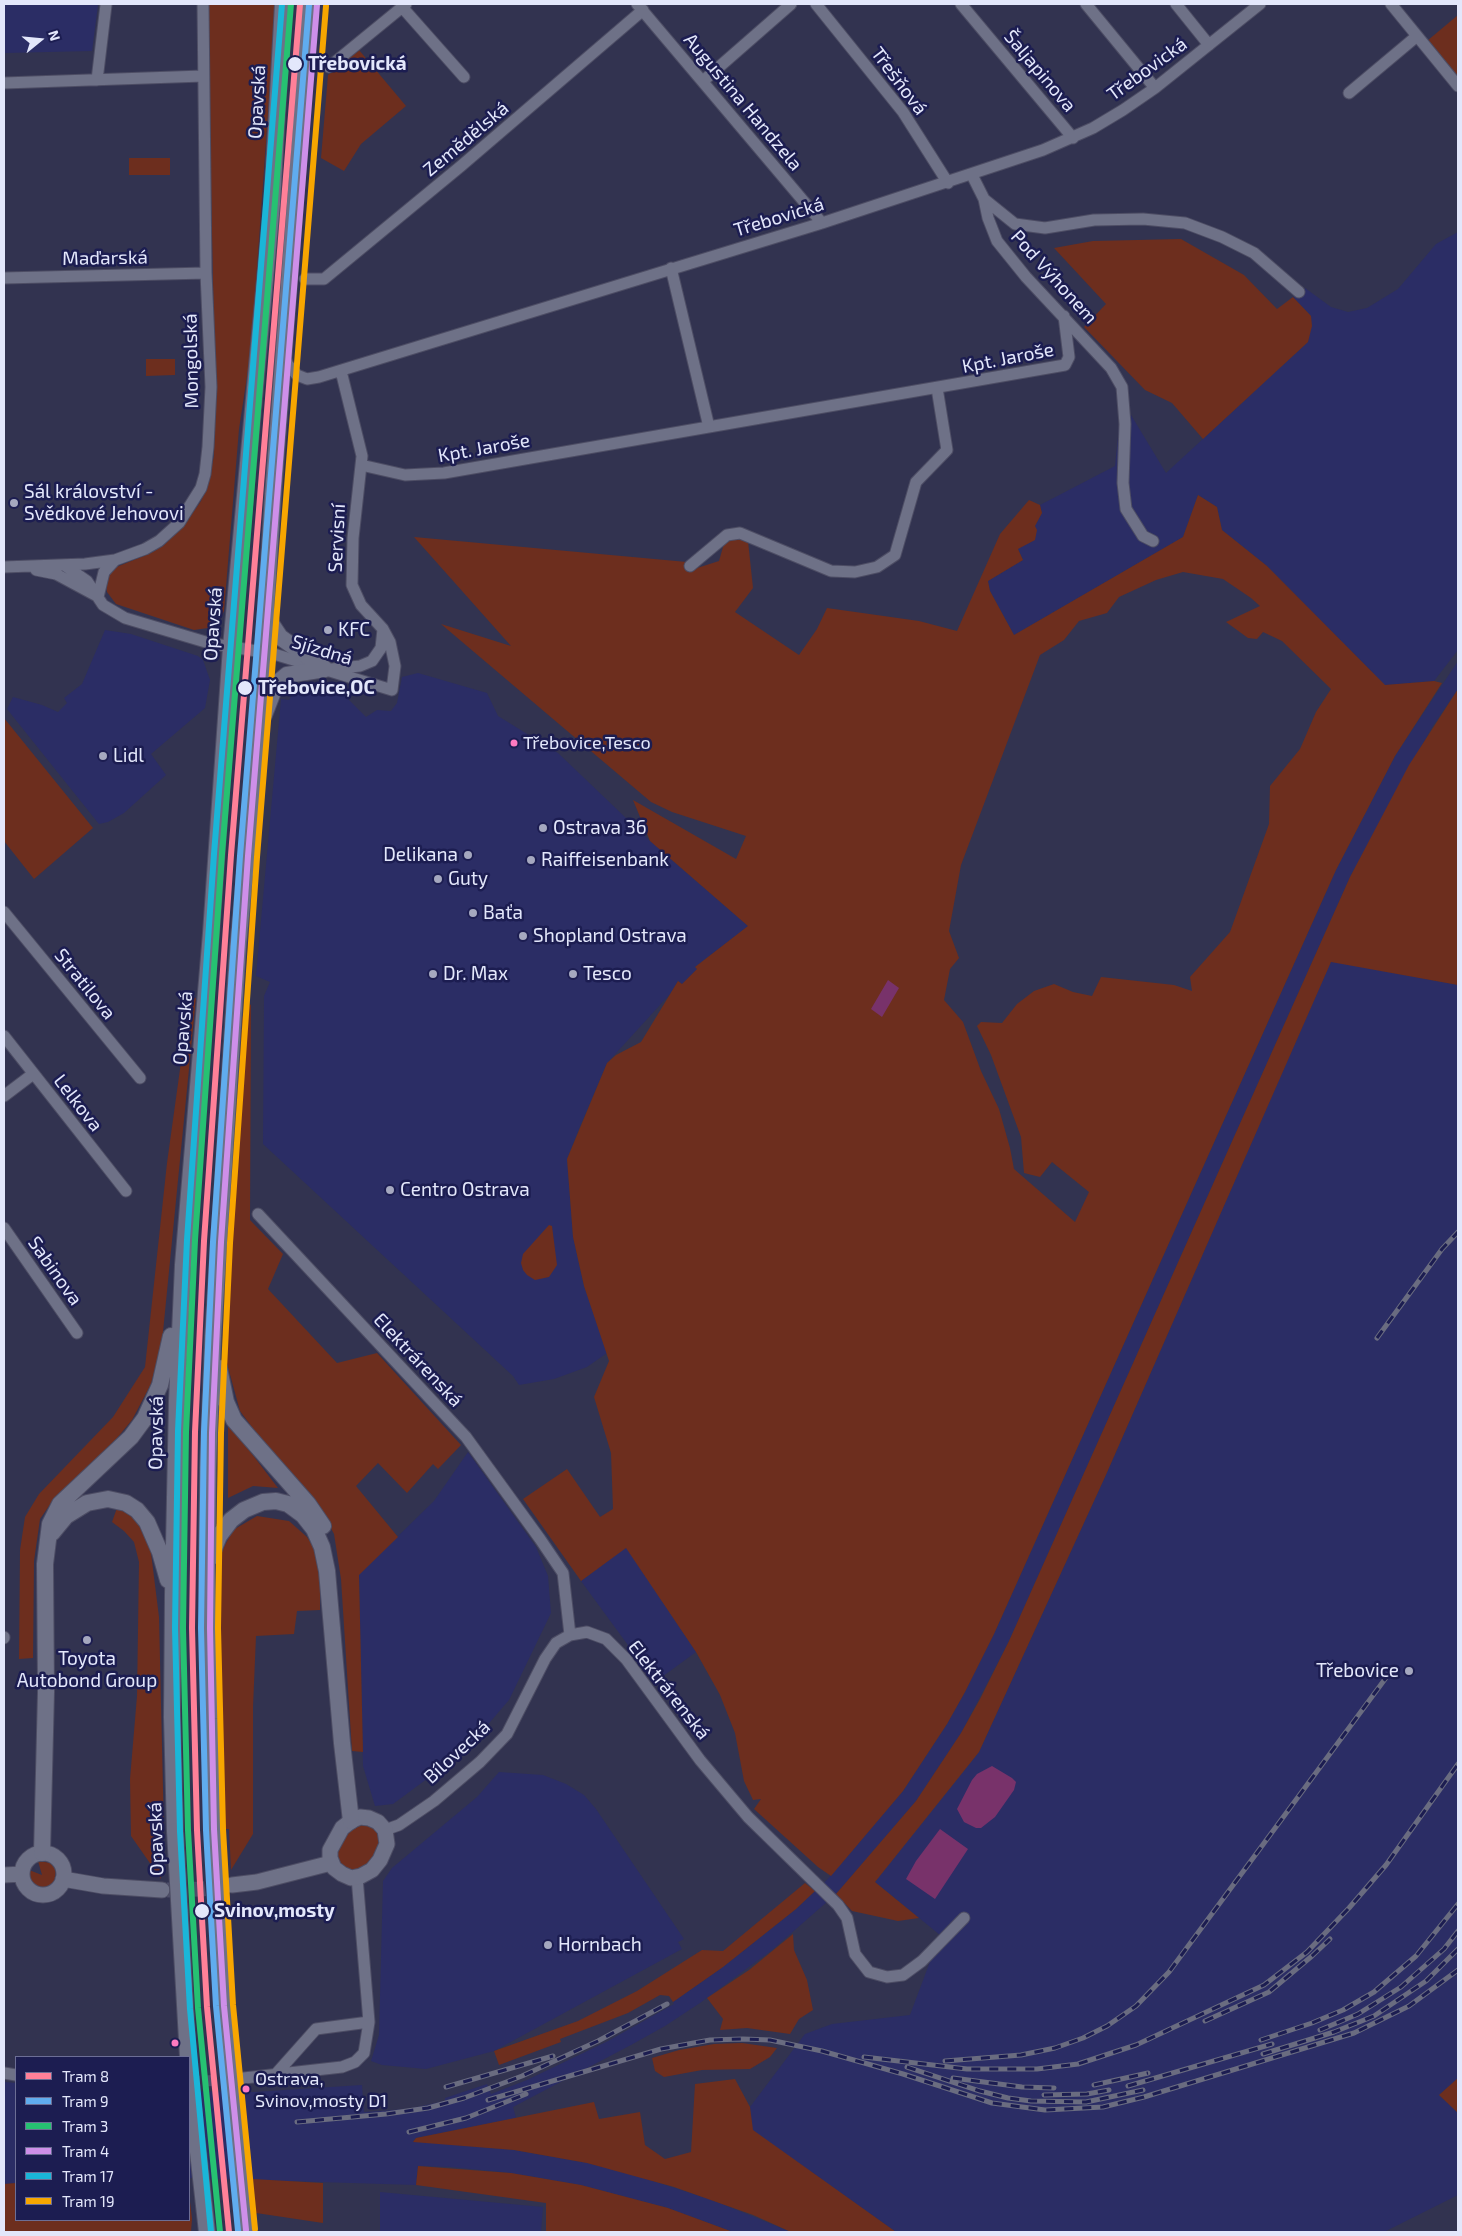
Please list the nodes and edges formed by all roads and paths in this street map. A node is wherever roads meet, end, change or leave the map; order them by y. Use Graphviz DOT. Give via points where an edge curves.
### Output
graph roads {
  1 [pos="203,4"];
  2 [pos="283,4"];
  3 [pos="310,4"];
  4 [pos="792,4"];
  5 [pos="816,4"];
  6 [pos="961,4"];
  7 [pos="1086,4"];
  8 [pos="1176,4"];
  9 [pos="1260,4"];
  10 [pos="1391,4"];
  11 [pos="106,5"];
  12 [pos="404,6"];
  13 [pos="640,7"];
  14 [pos="1417,36"];
  15 [pos="1209,45"];
  16 [pos="329,67"];
  17 [pos="203,76"];
  18 [pos="464,77"];
  19 [pos="96,80"];
  20 [pos="703,81"];
  21 [pos="4,82"];
  22 [pos="1458,86"];
  23 [pos="1154,88"];
  24 [pos="1349,93"];
  25 [pos="1073,138"];
  26 [pos="972,175"];
  27 [pos="948,183"];
  28 [pos="984,199"];
  29 [pos="822,222"];
  30 [pos="671,268"];
  31 [pos="206,273"];
  32 [pos="4,278"];
  33 [pos="305,279"];
  34 [pos="1299,292"];
  35 [pos="1064,316"];
  36 [pos="284,353"];
  37 [pos="341,371"];
  38 [pos="937,388"];
  39 [pos="709,428"];
  40 [pos="361,465"];
  41 [pos="1153,541"];
  42 [pos="115,560"];
  43 [pos="62,565"];
  44 [pos="690,566"];
  45 [pos="9,567"];
  46 [pos="98,597"];
  47 [pos="266,604"];
  48 [pos="383,630"];
  49 [pos="231,647"];
  50 [pos="264,654"];
  51 [pos="325,669"];
  52 [pos="392,690"];
  53 [pos="259,727"];
  54 [pos="4,912"];
  55 [pos="4,1036"];
  56 [pos="33,1074"];
  57 [pos="140,1078"];
  58 [pos="4,1096"];
  59 [pos="126,1192"];
  60 [pos="258,1214"];
  61 [pos="4,1228"];
  62 [pos="184,1265"];
  63 [pos="77,1333"];
  64 [pos="213,1336"];
  65 [pos="48,1539"];
  66 [pos="207,1565"];
  67 [pos="172,1594"];
  68 [pos="333,1631"];
  69 [pos="570,1635"];
  70 [pos="351,1821"];
  71 [pos="385,1830"];
  72 [pos="42,1853"];
  73 [pos="331,1863"];
  74 [pos="22,1874"];
  75 [pos="4,1876"];
  76 [pos="357,1877"];
  77 [pos="63,1879"];
  78 [pos="232,1885"];
  79 [pos="162,1890"];
  80 [pos="964,1918"];
  81 [pos="369,2022"];
  82 [pos="188,2056"];
  83 [pos="190,2075"];
  84 [pos="275,2075"];
  85 [pos="244,2078"];
  86 [pos="207,2232"];
  87 [pos="246,2232"];
  1 -- 17 [label="street, Mongolská"];
  2 -- 49 [label="main road, Opavská" via="271,213"];
  3 -- 36 [label="main road"];
  4 -- 20 [label="street"];
  5 -- 27 [label="street, Třešňová" via="903,112"];
  6 -- 25 [label="street, Šaljapinova"];
  7 -- 23 [label="street"];
  8 -- 15 [label="street"];
  9 -- 15 [label="street, Třebovická"];
  10 -- 14 [label="street"];
  11 -- 19 [label="street"];
  12 -- 16 [label="street"];
  12 -- 18 [label="street"];
  13 -- 20 [label="street, Augustina Handzela"];
  13 -- 33 [label="street, Zemědělská" via="462,166 324,279"];
  14 -- 22 [label="street"];
  14 -- 24 [label="street"];
  15 -- 23 [label="street, Třebovická"];
  17 -- 19 [label="street"];
  17 -- 31 [label="street, Mongolská"];
  19 -- 21 [label="street"];
  20 -- 29 [label="street, Augustina Handzela"];
  23 -- 25 [label="street, Třebovická"];
  25 -- 26 [label="street, Třebovická"];
  26 -- 27 [label="street, Třebovická"];
  26 -- 28 [label="street, Pod Výhonem"];
  27 -- 29 [label="street, Třebovická"];
  28 -- 34 [label="street" via="1015,224 1044,228 1094,220 1143,219 1185,223 1254,253"];
  28 -- 35 [label="street, Pod Výhonem" via="997,241"];
  29 -- 30 [label="street, Třebovická"];
  30 -- 37 [label="street, Třebovická"];
  30 -- 39 [label="street"];
  31 -- 32 [label="street, Maďarská"];
  31 -- 42 [label="street, Mongolská" via="210,386 208,454 201,488 185,515 166,536 145,549"];
  35 -- 38 [label="street, Kpt. Jaroše" via="1069,357 1065,365"];
  35 -- 41 [label="street, Pod Výhonem" via="1112,368 1122,388 1126,509 1143,536"];
  36 -- 37 [label="street, Třebovická" via="290,369 305,378"];
  36 -- 47 [label="main road"];
  37 -- 40 [label="street" via="361,450"];
  38 -- 39 [label="street, Kpt. Jaroše"];
  38 -- 44 [label="street" via="947,450 916,482 895,555 877,567 855,572 831,571 740,533 727,535"];
  39 -- 40 [label="street, Kpt. Jaroše" via="428,475 395,473"];
  40 -- 48 [label="street, Servisní" via="352,582 361,605"];
  42 -- 43 [label="street, Mongolská"];
  42 -- 46 [label="street" via="104,572"];
  43 -- 45 [label="street, Mongolská"];
  43 -- 46 [label="street" via="87,580"];
  45 -- 46 [label="street" via="56,574"];
  46 -- 49 [label="street, Sjízdná" via="110,610 126,618"];
  47 -- 50 [label="main road"];
  47 -- 51 [label="main road" via="272,625 280,637"];
  48 -- 51 [label="street" via="381,648 372,661 360,666"];
  48 -- 52 [label="street, Servisní" via="394,658"];
  49 -- 50 [label="street, Sjízdná"];
  49 -- 62 [label="main road, Opavská"];
  50 -- 51 [label="street, Sjízdná"];
  50 -- 53 [label="main road"];
  51 -- 52 [label="street, Sjízdná"];
  51 -- 53 [label="main road" via="288,675 276,684"];
  53 -- 64 [label="main road" via="237,957"];
  54 -- 57 [label="street, Stratilova"];
  55 -- 56 [label="street, Lelkova"];
  56 -- 58 [label="street"];
  56 -- 59 [label="street, Lelkova"];
  60 -- 69 [label="street, Elektrárenská" via="466,1437 563,1573"];
  61 -- 63 [label="street, Sabinova"];
  62 -- 65 [label="main road" via="167,1358 155,1400 131,1437 60,1504 52,1518"];
  62 -- 67 [label="main road, Opavská"];
  64 -- 66 [label="main road"];
  64 -- 68 [label="main road" via="222,1388 232,1417 312,1508 326,1532 335,1571"];
  65 -- 67 [label="main road" via="66,1516 82,1505 103,1499 126,1503 142,1516 150,1528"];
  65 -- 72 [label="main road" via="44,1564 46,1692"];
  66 -- 68 [label="main road" via="222,1530 237,1514 263,1502 288,1504 307,1519 320,1541 326,1564"];
  66 -- 87 [label="main road, bridge" via="215,1829 231,2074"];
  67 -- 82 [label="main road, Opavská, bridge" via="175,1831"];
  68 -- 70 [label="main road"];
  69 -- 71 [label="street, Bílovecká" via="556,1643 506,1734 480,1762 434,1801 399,1825"];
  69 -- 80 [label="street, Elektrárenská" via="587,1632 606,1639 626,1659 700,1760 748,1817 838,1905 847,1918 859,1961 869,1972 887,1977 903,1975 914,1969"];
  70 -- 71 [label="street" via="369,1818"];
  70 -- 73 [label="street" via="333,1841"];
  71 -- 76 [label="street" via="387,1844 380,1860 369,1872"];
  72 -- 74 [label="street" via="29,1858"];
  72 -- 77 [label="street" via="60,1861"];
  73 -- 76 [label="street" via="342,1874"];
  73 -- 78 [label="street"];
  74 -- 75 [label="street"];
  74 -- 77 [label="street" via="25,1886 41,1895 55,1891"];
  76 -- 81 [label="street"];
  77 -- 79 [label="street" via="103,1886"];
  81 -- 84 [label="street" via="316,2030"];
  81 -- 84 [label="street" via="364,2053 355,2062 342,2067"];
  83 -- 86 [label="main road, bridge"];
  84 -- 85 [label="street"];
}
